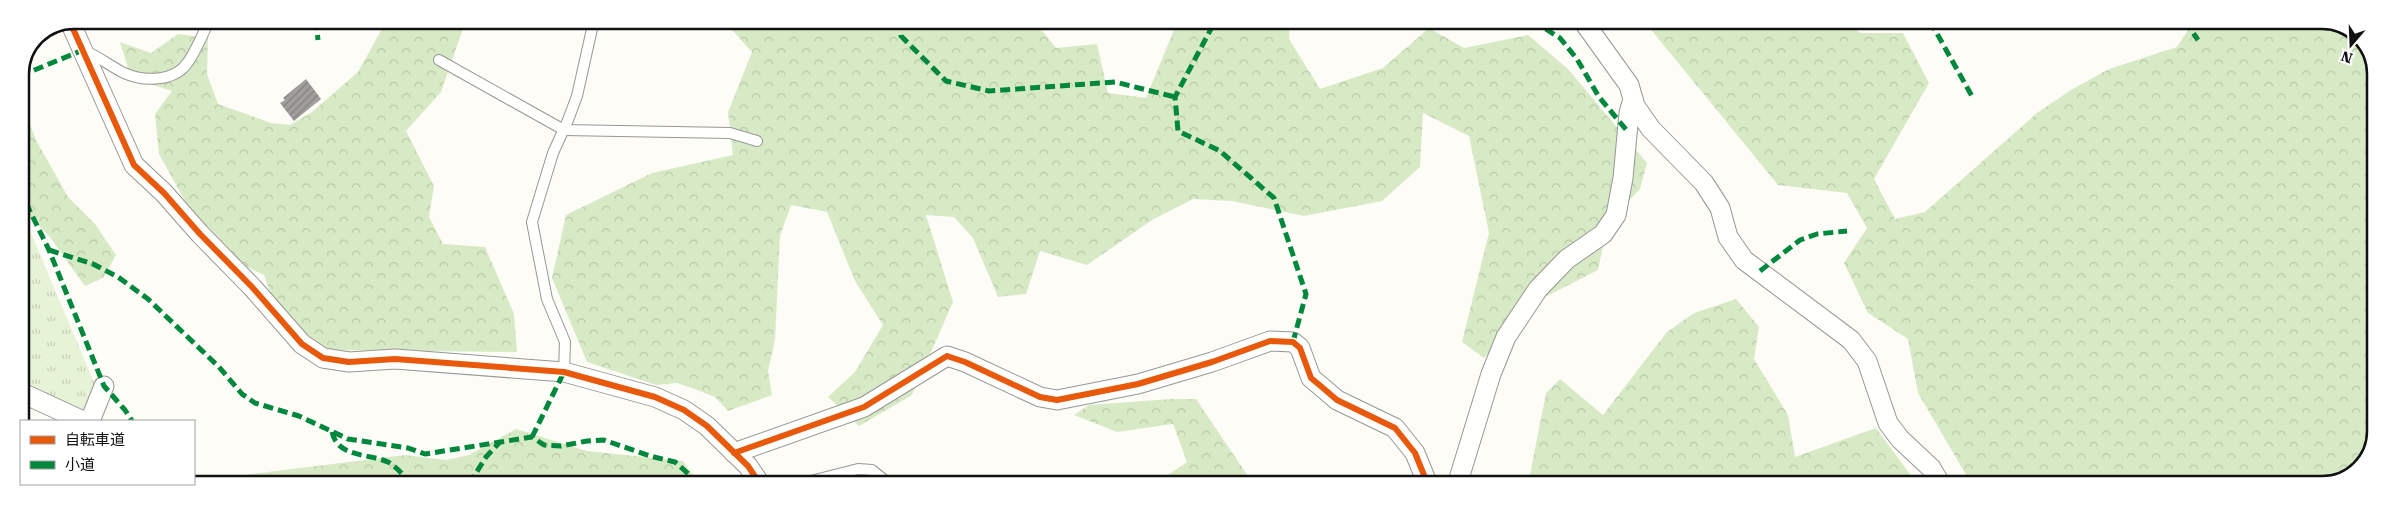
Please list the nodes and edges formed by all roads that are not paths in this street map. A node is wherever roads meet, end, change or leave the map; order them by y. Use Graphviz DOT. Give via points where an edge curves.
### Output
graph roads {
  1 [pos="73,29"];
  2 [pos="204,29"];
  3 [pos="592,29"];
  4 [pos="1589,29"];
  5 [pos="83,50"];
  6 [pos="439,60"];
  7 [pos="1633,99"];
  8 [pos="564,130"];
  9 [pos="757,141"];
  10 [pos="564,372"];
  11 [pos="104,386"];
  12 [pos="29,396"];
  13 [pos="81,420"];
  14 [pos="90,420"];
  15 [pos="734,453"];
  16 [pos="755,476"];
  17 [pos="830,476"];
  18 [pos="879,476"];
  19 [pos="1424,476"];
  20 [pos="1460,476"];
  21 [pos="1936,476"];
  1 -- 5 [label="street"];
  2 -- 5 [label="lane" via="187,64 154,80 123,72"];
  3 -- 8 [label="lane" via="577,96"];
  4 -- 7 [label="street" via="1629,85"];
  5 -- 10 [label="street" via="134,165 252,286 302,344 323,358 349,362 404,360"];
  6 -- 8 [label="lane"];
  7 -- 20 [label="street" via="1616,214 1603,234 1567,259 1538,289 1506,337 1491,374"];
  7 -- 21 [label="street" via="1651,129 1704,183 1720,208 1728,237 1744,260 1851,340 1868,361 1888,423"];
  8 -- 9 [label="lane" via="730,133"];
  8 -- 10 [label="lane" via="553,153 532,222 547,299 564,342"];
  10 -- 15 [label="street" via="655,397 684,410 707,426"];
  11 -- 14 [label="street"];
  12 -- 13 [label="street"];
  15 -- 16 [label="street"];
  15 -- 19 [label="street" via="864,406 947,356 1040,397 1057,400 1138,384 1281,340 1293,342 1300,348 1312,378 1337,400 1396,428 1415,453"];
  17 -- 18 [label="lane" via="858,469 872,470"];
}
